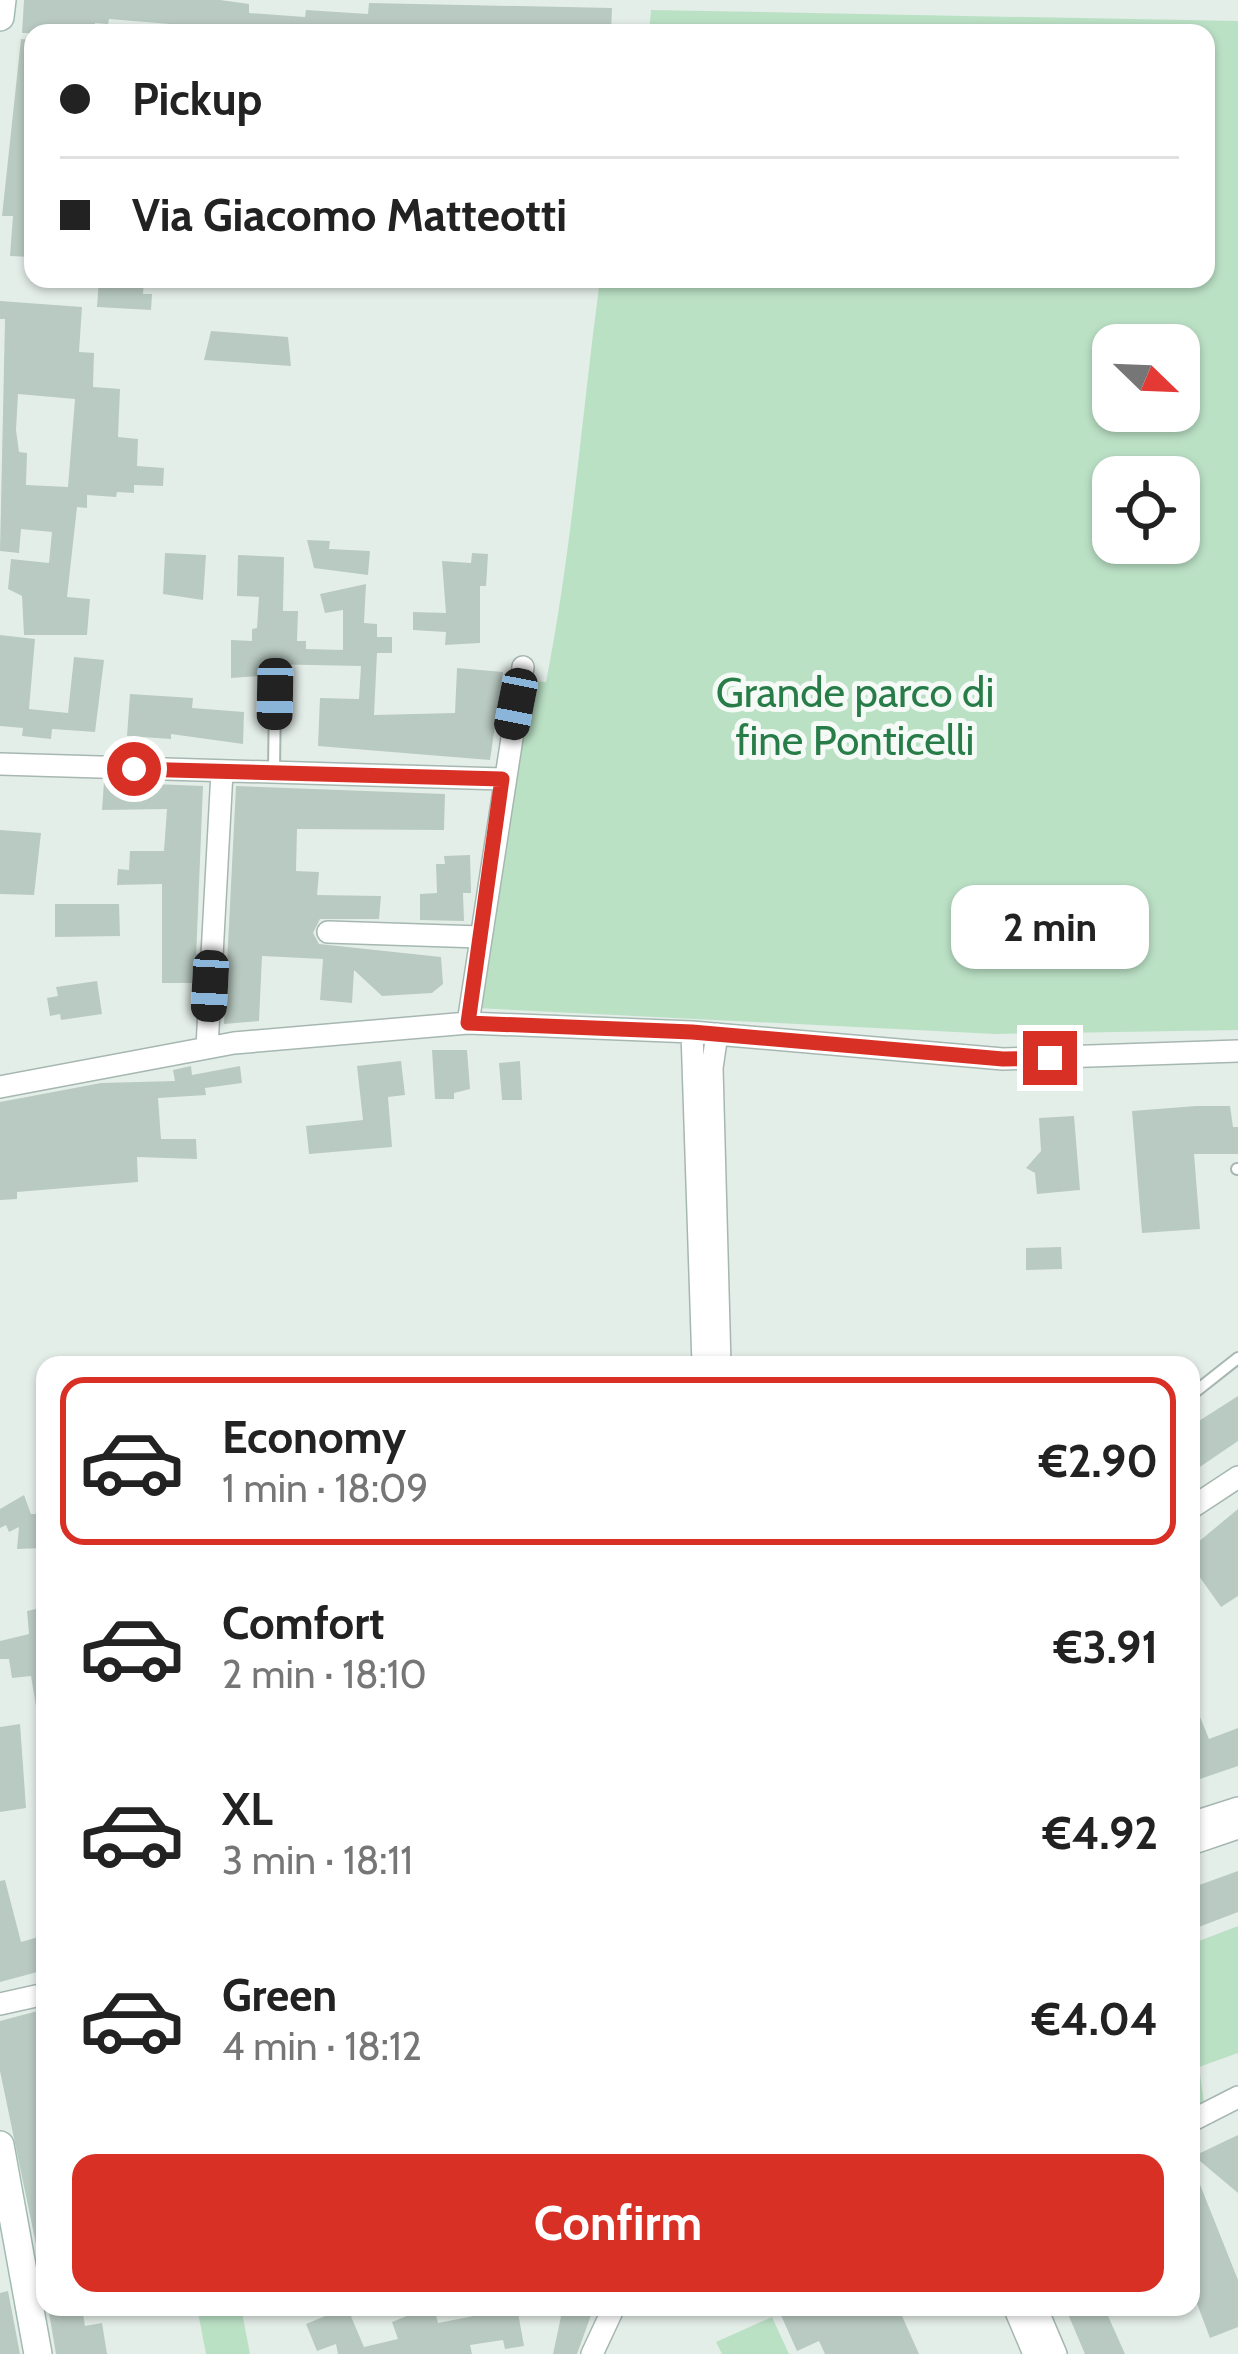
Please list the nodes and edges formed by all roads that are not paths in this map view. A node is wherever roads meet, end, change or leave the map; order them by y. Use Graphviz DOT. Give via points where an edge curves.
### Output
graph roads {
  1 [pos="2,0"];
  2 [pos="0,16"];
  3 [pos="523,668"];
  4 [pos="275,694"];
  5 [pos="0,764"];
  6 [pos="274,771"];
  7 [pos="222,772"];
  8 [pos="502,779"];
  9 [pos="328,932"];
  10 [pos="480,937"];
  11 [pos="468,1023"];
  12 [pos="692,1032"];
  13 [pos="717,1034"];
  14 [pos="207,1047"];
  15 [pos="1238,1051"];
  16 [pos="0,1087"];
  17 [pos="703,1356"];
  18 [pos="720,1356"];
  19 [pos="1238,1358"];
  20 [pos="1200,1388"];
  21 [pos="1238,1477"];
  22 [pos="1200,1502"];
  23 [pos="1238,1808"];
  24 [pos="1200,1820"];
  25 [pos="1238,1828"];
  26 [pos="1200,1841"];
  27 [pos="36,1996"];
  28 [pos="0,2004"];
  29 [pos="1238,2097"];
  30 [pos="1200,2116"];
  31 [pos="0,2145"];
  32 [pos="610,2316"];
  33 [pos="1018,2316"];
  34 [pos="1040,2316"];
  35 [pos="38,2354"];
  36 [pos="592,2354"];
  37 [pos="1034,2354"];
  38 [pos="1056,2354"];
  1 -- 2 [label="main road"];
  3 -- 8 [label="street"];
  4 -- 6 [label="lane"];
  5 -- 7 [label="street"];
  6 -- 7 [label="street"];
  6 -- 8 [label="street"];
  7 -- 14 [label="street"];
  8 -- 10 [label="street"];
  9 -- 10 [label="street"];
  10 -- 11 [label="street"];
  11 -- 12 [label="street"];
  11 -- 14 [label="street"];
  12 -- 13 [label="street"];
  12 -- 17 [label="street"];
  13 -- 15 [label="street" via="1003,1059"];
  13 -- 18 [label="street"];
  14 -- 16 [label="street"];
  19 -- 20 [label="lane"];
  21 -- 22 [label="street"];
  23 -- 24 [label="street"];
  25 -- 26 [label="street"];
  27 -- 28 [label="street"];
  29 -- 30 [label="street"];
  31 -- 35 [label="main road"];
  32 -- 36 [label="street"];
  33 -- 37 [label="street"];
  34 -- 38 [label="street"];
}
